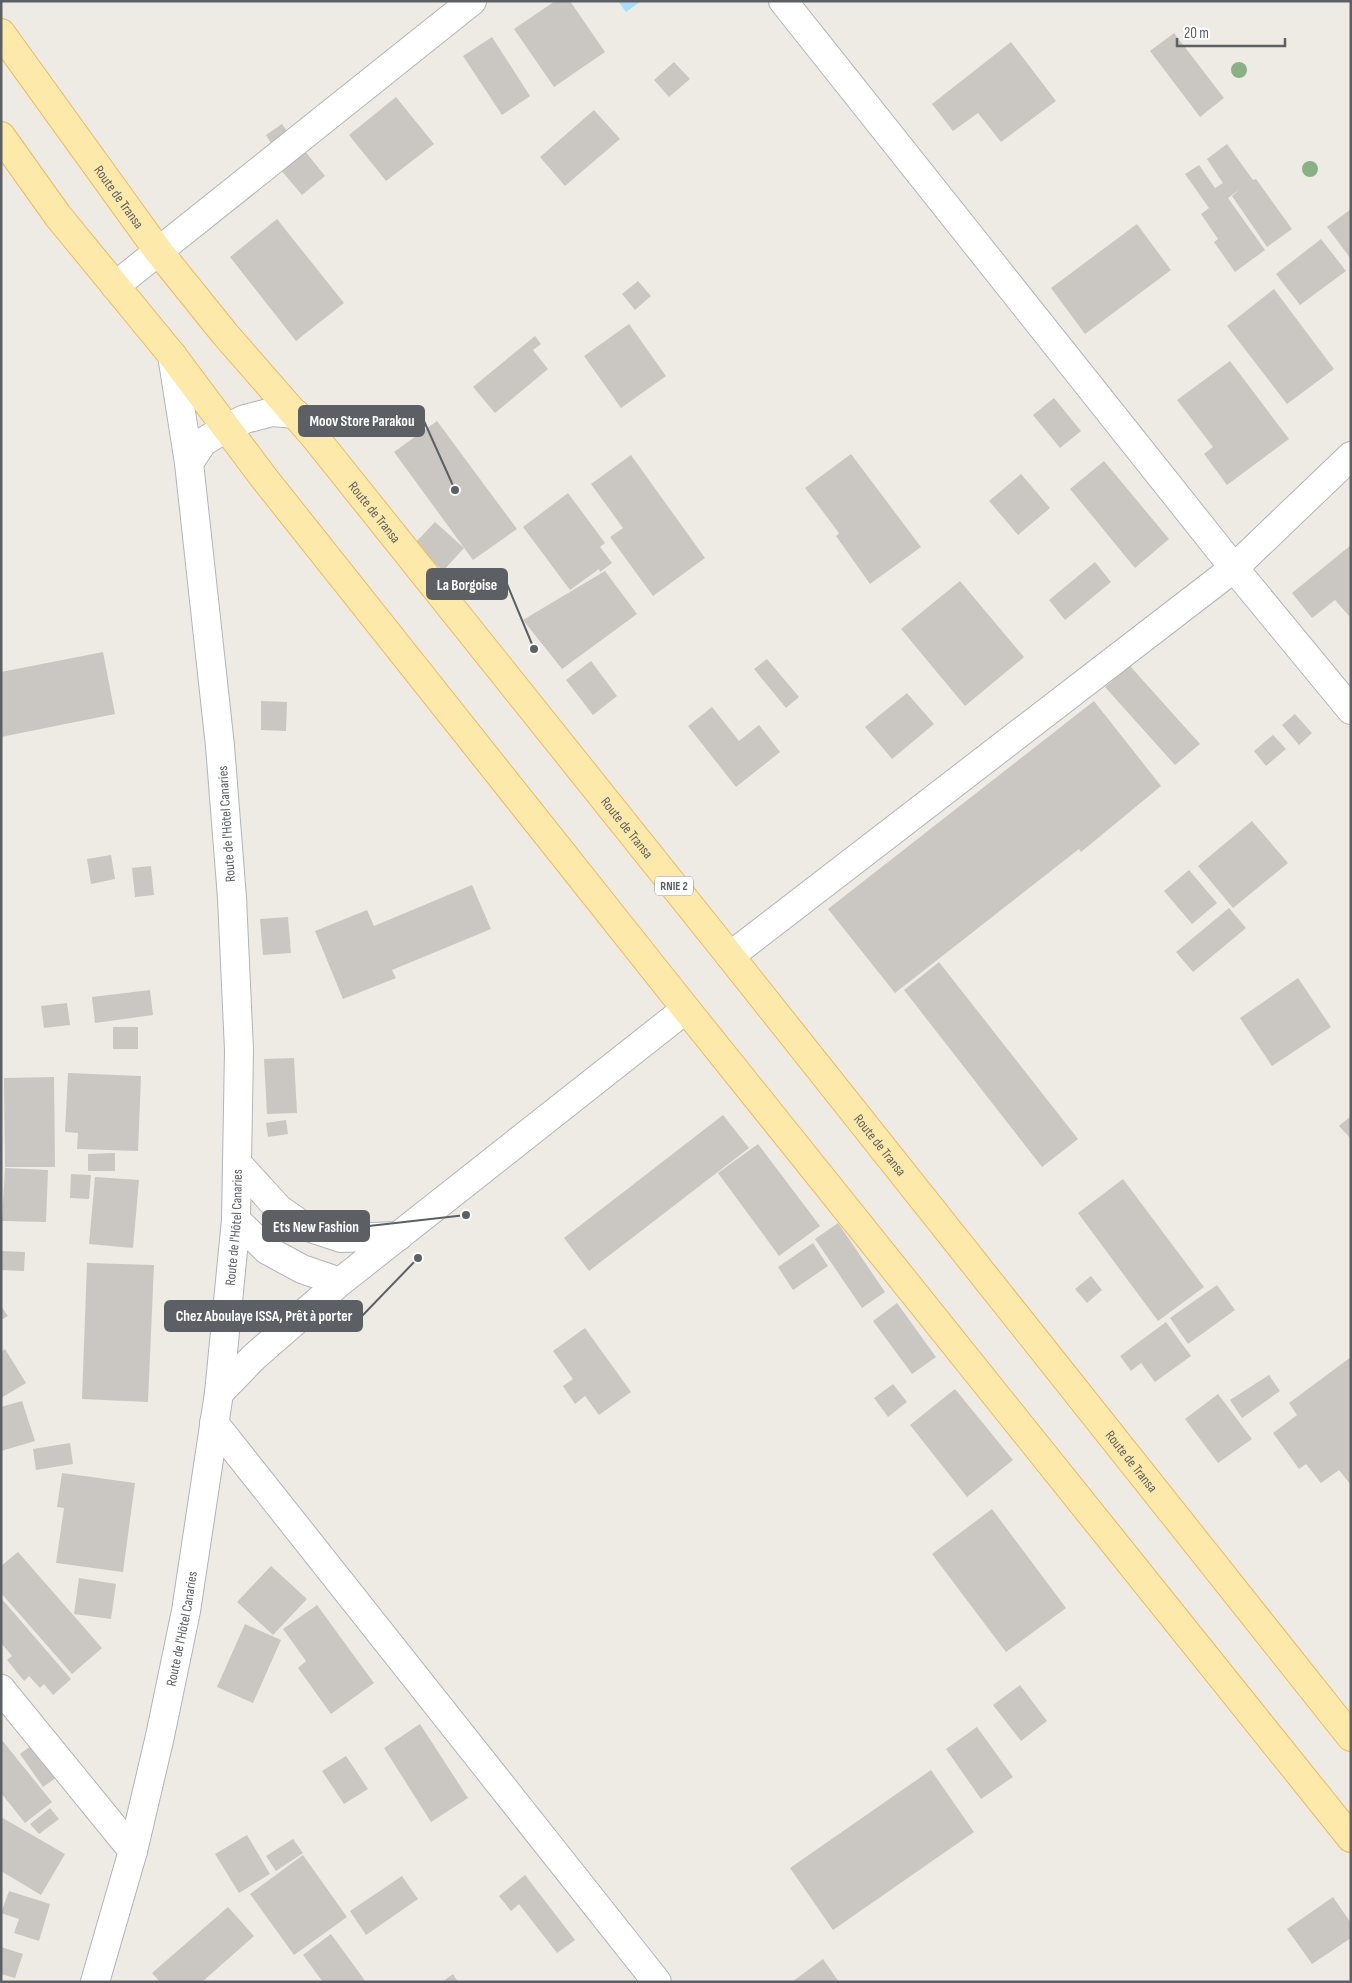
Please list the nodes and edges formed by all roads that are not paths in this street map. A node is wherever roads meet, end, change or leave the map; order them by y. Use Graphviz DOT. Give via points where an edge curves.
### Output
graph roads {
  1 [pos="472,1"];
  2 [pos="783,1"];
  3 [pos="1,33"];
  4 [pos="1,136"];
  5 [pos="159,252"];
  6 [pos="115,286"];
  7 [pos="172,356"];
  8 [pos="296,414"];
  9 [pos="226,428"];
  10 [pos="1351,456"];
  11 [pos="189,463"];
  12 [pos="1234,568"];
  13 [pos="1351,710"];
  14 [pos="730,956"];
  15 [pos="686,1009"];
  16 [pos="237,1163"];
  17 [pos="236,1220"];
  18 [pos="399,1236"];
  19 [pos="340,1282"];
  20 [pos="219,1394"];
  21 [pos="214,1423"];
  22 [pos="1,1689"];
  23 [pos="1351,1737"];
  24 [pos="1351,1838"];
  25 [pos="133,1851"];
  26 [pos="95,1982"];
  27 [pos="657,1982"];
  1 -- 5 [label="street"];
  2 -- 12 [label="street"];
  3 -- 5 [label="main road, Route de Transa / RNIE 2"];
  4 -- 6 [label="main road" via="58,216"];
  5 -- 6 [label="street"];
  5 -- 8 [label="main road, Route de Transa / RNIE 2" via="225,334"];
  6 -- 7 [label="main road"];
  7 -- 9 [label="main road"];
  7 -- 11 [label="street, Route de l'Hôtel Canaries"];
  8 -- 9 [label="street" via="272,412"];
  8 -- 14 [label="main road, Route de Transa / RNIE 2"];
  9 -- 11 [label="street" via="203,442"];
  9 -- 15 [label="main road"];
  10 -- 12 [label="street"];
  11 -- 16 [label="street, Route de l'Hôtel Canaries" via="220,746 232,898 238,1050"];
  12 -- 13 [label="street"];
  12 -- 14 [label="street"];
  14 -- 23 [label="main road, Route de Transa / RNIE 2"];
  15 -- 18 [label="street"];
  15 -- 24 [label="main road"];
  16 -- 17 [label="street, Route de l'Hôtel Canaries"];
  16 -- 18 [label="street" via="279,1209 302,1225 341,1238"];
  17 -- 19 [label="street" via="267,1250 302,1269"];
  17 -- 20 [label="street, Route de l'Hôtel Canaries"];
  18 -- 19 [label="street"];
  19 -- 20 [label="street" via="254,1357"];
  20 -- 21 [label="street, Route de l'Hôtel Canaries"];
  21 -- 25 [label="street, Route de l'Hôtel Canaries" via="186,1611"];
  21 -- 27 [label="street"];
  22 -- 25 [label="street"];
  25 -- 26 [label="street, Route de l'Hôtel Canaries"];
}
